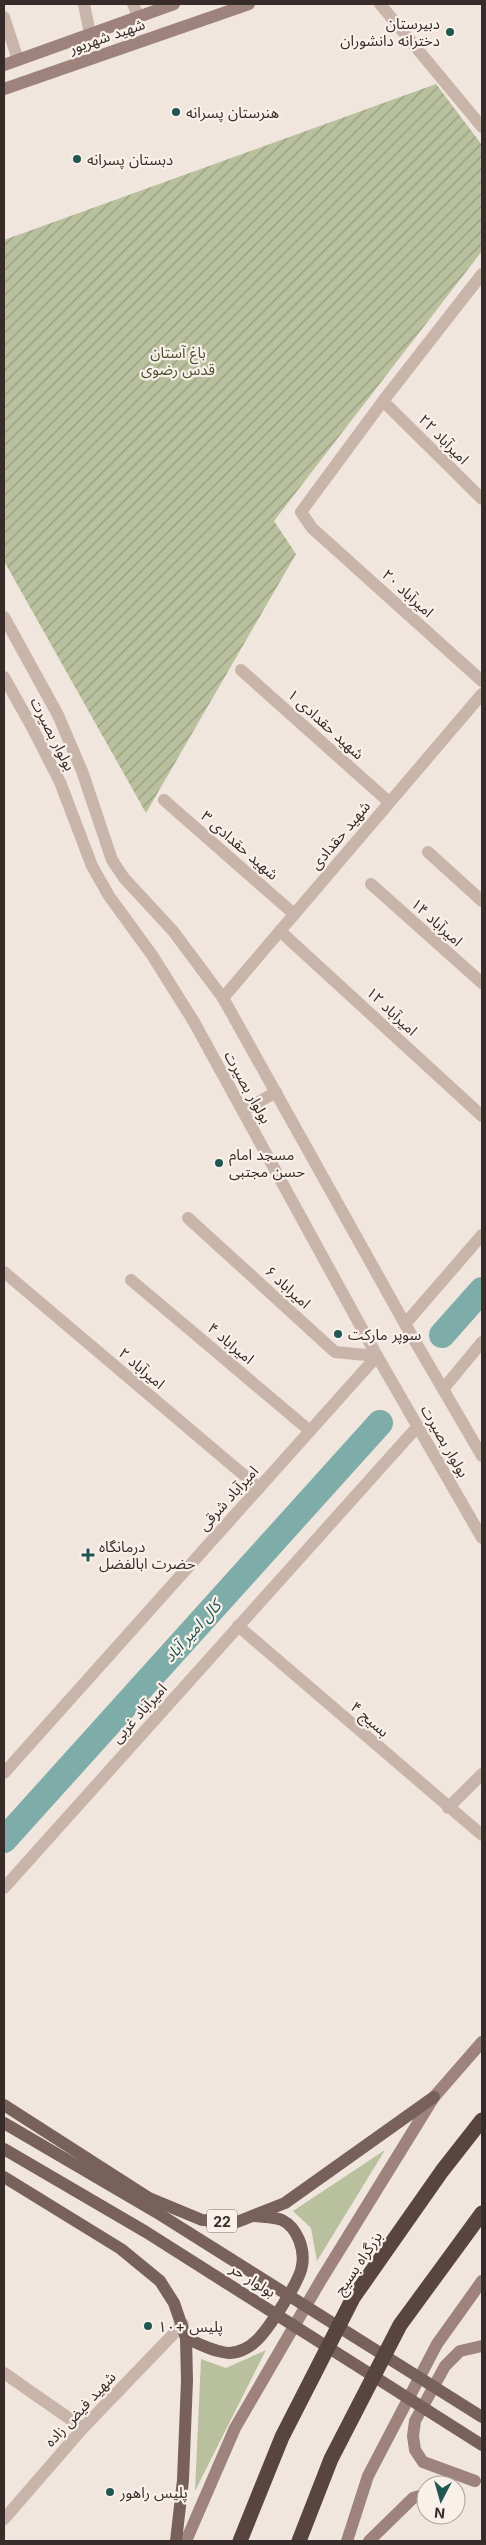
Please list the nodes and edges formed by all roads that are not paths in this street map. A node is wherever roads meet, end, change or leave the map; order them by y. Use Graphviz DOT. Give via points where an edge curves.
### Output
graph roads {
  1 [pos="84,4"];
  2 [pos="133,4"];
  3 [pos="174,4"];
  4 [pos="249,4"];
  5 [pos="381,4"];
  6 [pos="138,16"];
  7 [pos="4,17"];
  8 [pos="90,34"];
  9 [pos="18,60"];
  10 [pos="4,65"];
  11 [pos="4,89"];
  12 [pos="482,128"];
  13 [pos="482,274"];
  14 [pos="383,401"];
  15 [pos="482,500"];
  16 [pos="4,617"];
  17 [pos="241,670"];
  18 [pos="4,677"];
  19 [pos="482,681"];
  20 [pos="482,694"];
  21 [pos="164,800"];
  22 [pos="389,802"];
  23 [pos="428,852"];
  24 [pos="371,884"];
  25 [pos="482,901"];
  26 [pos="294,914"];
  27 [pos="280,931"];
  28 [pos="482,983"];
  29 [pos="223,998"];
  30 [pos="276,1092"];
  31 [pos="243,1111"];
  32 [pos="482,1116"];
  33 [pos="188,1218"];
  34 [pos="482,1235"];
  35 [pos="4,1272"];
  36 [pos="131,1280"];
  37 [pos="406,1324"];
  38 [pos="482,1342"];
  39 [pos="377,1356"];
  40 [pos="444,1388"];
  41 [pos="418,1426"];
  42 [pos="310,1432"];
  43 [pos="482,1456"];
  44 [pos="259,1488"];
  45 [pos="482,1538"];
  46 [pos="238,1626"];
  47 [pos="4,1773"];
  48 [pos="482,1774"];
  49 [pos="448,1808"];
  50 [pos="482,1835"];
  51 [pos="4,1888"];
  52 [pos="482,2042"];
  53 [pos="434,2097"];
  54 [pos="4,2105"];
  55 [pos="482,2120"];
  56 [pos="4,2123"];
  57 [pos="4,2149"];
  58 [pos="4,2177"];
  59 [pos="482,2213"];
  60 [pos="256,2216"];
  61 [pos="482,2281"];
  62 [pos="183,2324"];
  63 [pos="186,2338"];
  64 [pos="482,2346"];
  65 [pos="4,2373"];
  66 [pos="482,2417"];
  67 [pos="83,2428"];
  68 [pos="482,2445"];
  69 [pos="478,2483"];
  70 [pos="416,2497"];
  71 [pos="4,2519"];
  72 [pos="176,2541"];
  73 [pos="186,2541"];
  74 [pos="240,2541"];
  75 [pos="299,2541"];
  76 [pos="346,2541"];
  77 [pos="369,2541"];
  1 -- 8 [label="street"];
  2 -- 6 [label="street"];
  3 -- 6 [label="main road, شهید شهریور"];
  4 -- 11 [label="main road, شهید شهریور"];
  5 -- 12 [label="street"];
  6 -- 8 [label="main road, شهید شهریور"];
  7 -- 9 [label="street"];
  8 -- 9 [label="main road, شهید شهریور"];
  9 -- 10 [label="main road, شهید شهریور"];
  13 -- 14 [label="street"];
  14 -- 15 [label="street, امیرآباد ۲۲"];
  14 -- 19 [label="street, امیرآباد ۲۰" via="300,512 312,528"];
  16 -- 29 [label="street, بولوار بصیرت" via="58,715 82,771 112,860 124,878 173,930"];
  17 -- 22 [label="street, شهید حقدادی ۱"];
  18 -- 31 [label="street, بولوار بصیرت" via="60,782 92,866 194,1022"];
  20 -- 22 [label="street, شهید حقدادی"];
  21 -- 26 [label="street, شهید حقدادی ۳"];
  22 -- 26 [label="street, شهید حقدادی"];
  23 -- 25 [label="street"];
  24 -- 28 [label="street, امیرآباد ۱۴"];
  26 -- 27 [label="street, شهید حقدادی"];
  27 -- 29 [label="street, شهید حقدادی"];
  27 -- 32 [label="street, امیرآباد ۱۲"];
  29 -- 30 [label="street, بولوار بصیرت"];
  30 -- 31 [label="street"];
  30 -- 37 [label="street, بولوار بصیرت"];
  31 -- 39 [label="street, بولوار بصیرت"];
  33 -- 39 [label="street, امیراباد ۶" via="336,1352"];
  34 -- 37 [label="street"];
  35 -- 44 [label="street, امیرآباد ۲"];
  36 -- 42 [label="street, امیراباد ۴"];
  37 -- 40 [label="street, بولوار بصیرت"];
  38 -- 40 [label="street"];
  39 -- 41 [label="street, بولوار بصیرت"];
  39 -- 42 [label="street, امیرآباد شرقی"];
  40 -- 43 [label="street, بولوار بصیرت"];
  41 -- 45 [label="street, بولوار بصیرت"];
  41 -- 46 [label="street, امیرآباد غربی"];
  42 -- 44 [label="street, امیرآباد شرقی"];
  44 -- 47 [label="street, امیرآباد شرقی"];
  46 -- 49 [label="street, بسیج ۴"];
  46 -- 51 [label="street, امیرآباد غربی"];
  48 -- 49 [label="street"];
  49 -- 50 [label="street, بسیج ۴"];
  52 -- 53 [label="main road"];
  53 -- 60 [label="main road, 22" via="285,2203"];
  53 -- 73 [label="main road" via="321,2280 235,2428"];
  54 -- 60 [label="main road, 22" via="150,2198 202,2220 237,2222"];
  55 -- 74 [label="highway, بزرگراه بسیج" via="353,2298 282,2437"];
  56 -- 66 [label="main road, بولوار حر" via="156,2212"];
  57 -- 68 [label="main road, بولوار حر" via="146,2232"];
  58 -- 62 [label="main road" via="121,2249 154,2276 174,2303"];
  59 -- 75 [label="highway" via="400,2325 331,2459"];
  60 -- 63 [label="main road" via="282,2220 298,2238 303,2252 302,2268 294,2286 263,2333 249,2346 229,2353"];
  61 -- 76 [label="main road" via="437,2344 368,2476"];
  62 -- 63 [label="main road"];
  62 -- 67 [label="street, شهید فیض زاده"];
  63 -- 72 [label="main road" via="183,2480"];
  64 -- 69 [label="main road" via="460,2351 445,2366 415,2421 412,2436 415,2450 424,2462"];
  65 -- 67 [label="street"];
  67 -- 71 [label="street, شهید فیض زاده"];
  70 -- 77 [label="main road"];
}
